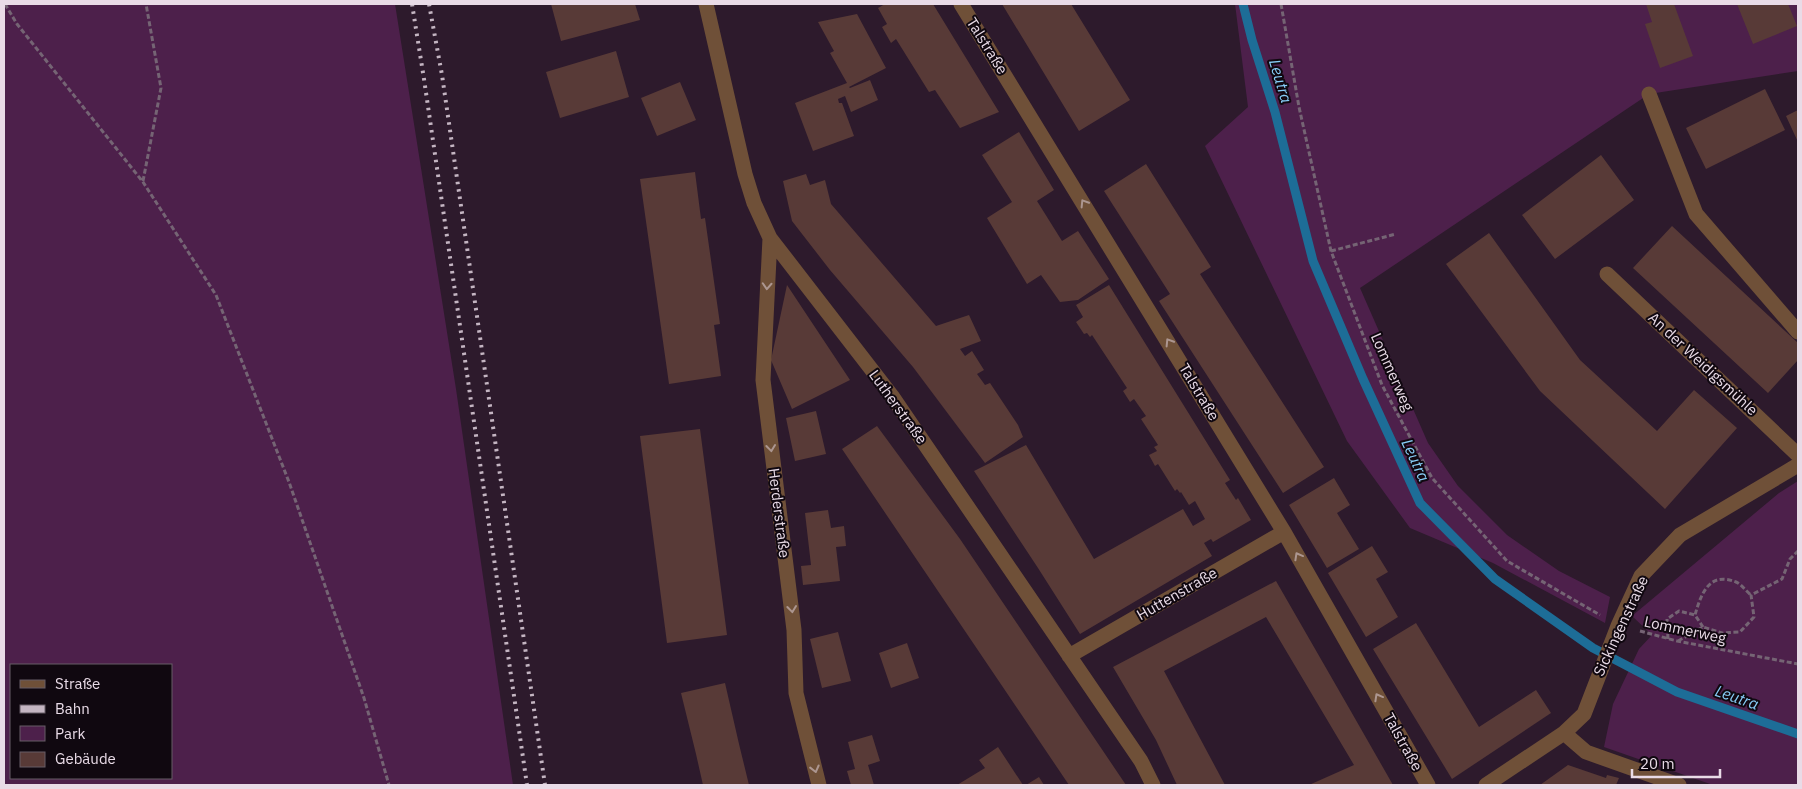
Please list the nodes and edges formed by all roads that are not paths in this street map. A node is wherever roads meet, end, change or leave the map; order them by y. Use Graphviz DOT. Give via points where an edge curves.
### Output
graph roads {
  1 [pos="706,4"];
  2 [pos="961,4"];
  3 [pos="1649,94"];
  4 [pos="770,238"];
  5 [pos="1607,274"];
  6 [pos="1798,332"];
  7 [pos="1798,454"];
  8 [pos="1798,465"];
  9 [pos="1284,532"];
  10 [pos="1069,656"];
  11 [pos="1564,733"];
  12 [pos="819,785"];
  13 [pos="1153,785"];
  14 [pos="1428,785"];
  15 [pos="1486,785"];
  16 [pos="1679,785"];
  1 -- 4 [label="street, Lutherstraße" via="745,174"];
  9 -- 2 [label="street, Talstraße, one-way"];
  3 -- 6 [label="street" via="1696,214"];
  4 -- 10 [label="street, Lutherstraße" via="892,396"];
  4 -- 12 [label="street, Herderstraße, one-way" via="763,380 794,630 796,693"];
  5 -- 7 [label="street, An der Weidigsmühle"];
  8 -- 11 [label="street, Sickingenstraße" via="1680,535 1641,576 1584,714"];
  9 -- 10 [label="street, Huttenstraße"];
  14 -- 9 [label="street, Talstraße, one-way"];
  10 -- 13 [label="street, Lutherstraße" via="1141,761"];
  11 -- 15 [label="street, Sickingenstraße"];
  11 -- 16 [label="street" via="1586,752"];
}
